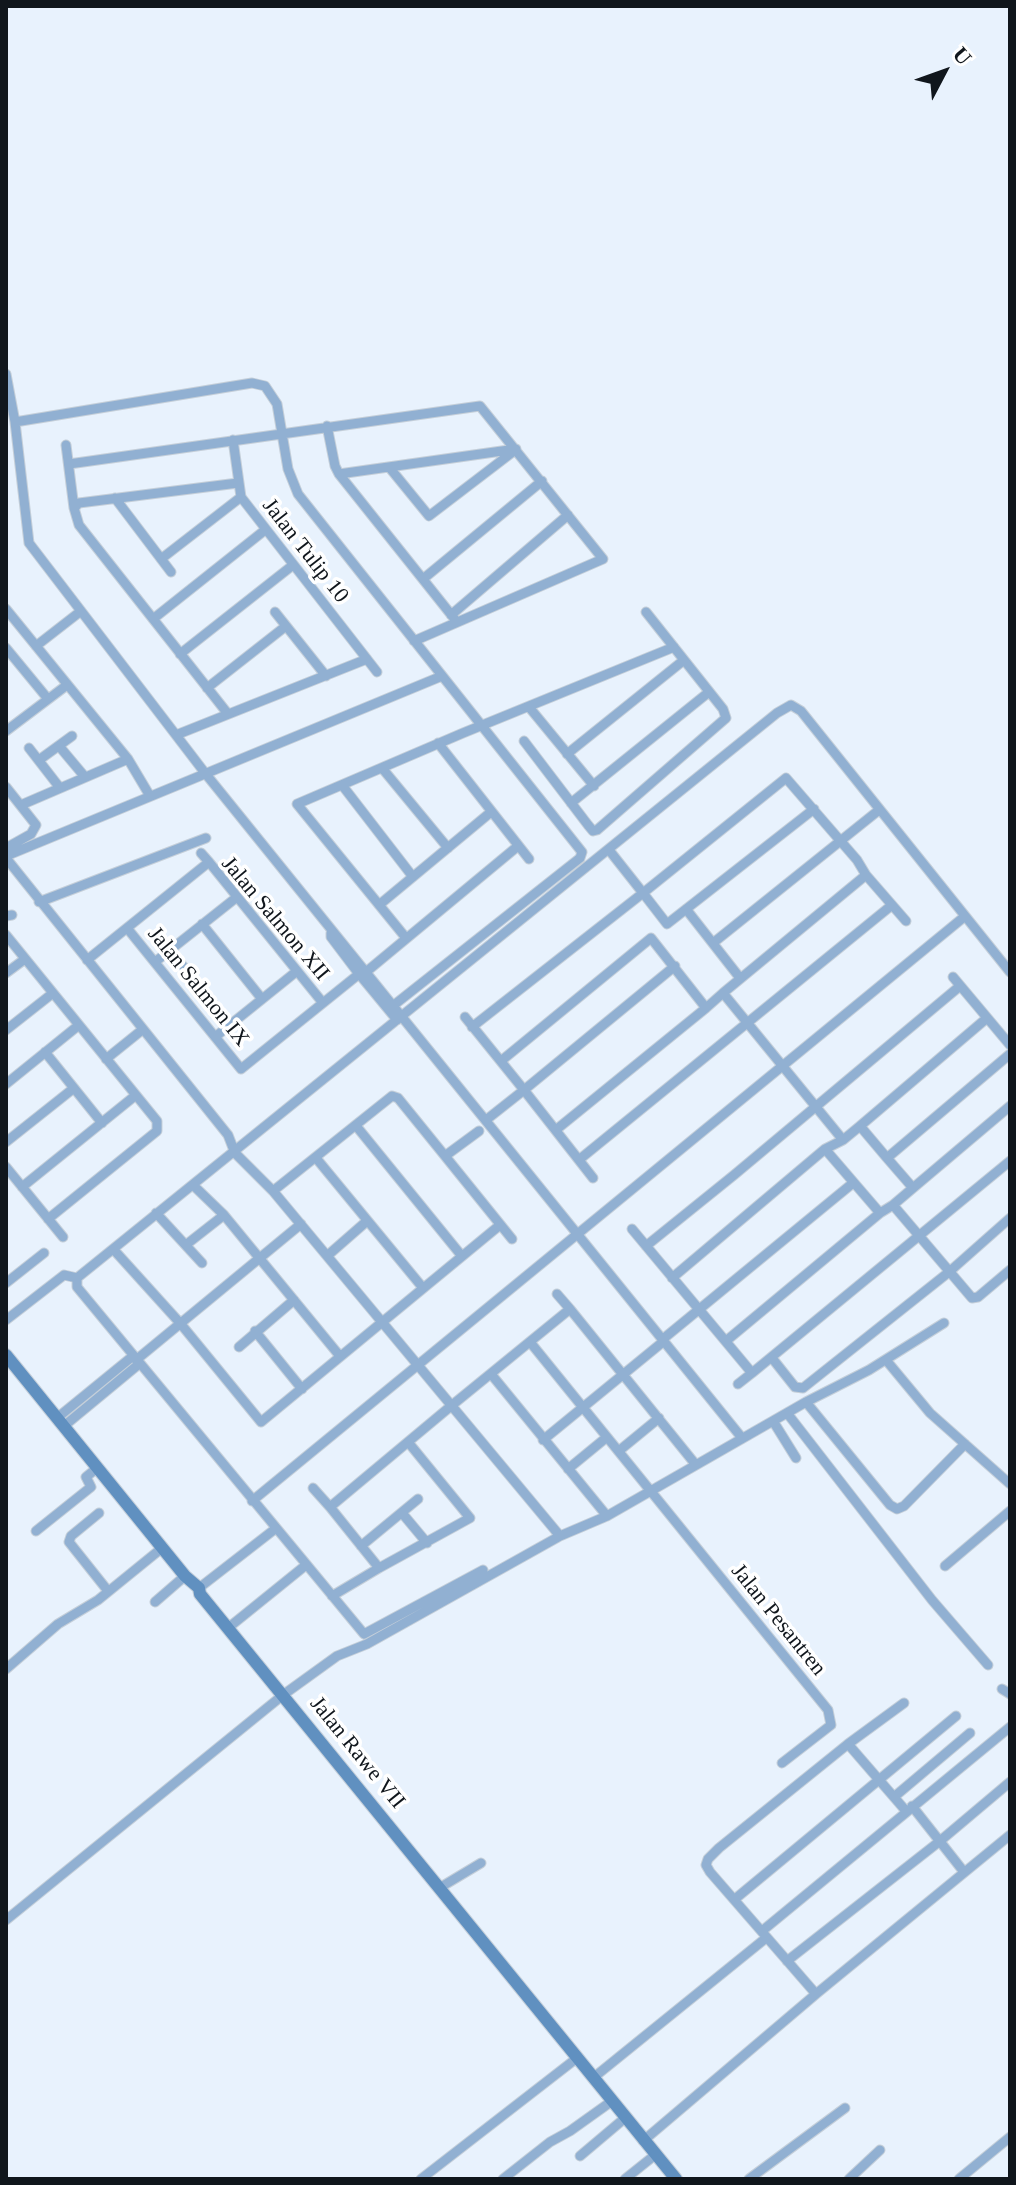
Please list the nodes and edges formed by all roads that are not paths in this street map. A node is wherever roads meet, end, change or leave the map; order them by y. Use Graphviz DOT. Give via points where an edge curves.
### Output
graph roads {
  1 [pos="6,374"];
  2 [pos="15,422"];
  3 [pos="327,426"];
  4 [pos="282,433"];
  5 [pos="233,440"];
  6 [pos="66,445"];
  7 [pos="516,449"];
  8 [pos="69,464"];
  9 [pos="389,467"];
  10 [pos="339,474"];
  11 [pos="542,481"];
  12 [pos="238,483"];
  13 [pos="241,497"];
  14 [pos="115,498"];
  15 [pos="74,508"];
  16 [pos="568,515"];
  17 [pos="265,530"];
  18 [pos="161,559"];
  19 [pos="293,565"];
  20 [pos="171,572"];
  21 [pos="423,579"];
  22 [pos="6,609"];
  23 [pos="81,611"];
  24 [pos="275,612"];
  25 [pos="646,612"];
  26 [pos="454,618"];
  27 [pos="153,619"];
  28 [pos="286,626"];
  29 [pos="414,641"];
  30 [pos="36,646"];
  31 [pos="674,647"];
  32 [pos="6,648"];
  33 [pos="180,654"];
  34 [pos="367,659"];
  35 [pos="684,660"];
  36 [pos="377,672"];
  37 [pos="326,676"];
  38 [pos="442,676"];
  39 [pos="67,685"];
  40 [pos="207,688"];
  41 [pos="709,692"];
  42 [pos="48,699"];
  43 [pos="529,707"];
  44 [pos="228,714"];
  45 [pos="6,717"];
  46 [pos="482,727"];
  47 [pos="10,728"];
  48 [pos="176,735"];
  49 [pos="72,736"];
  50 [pos="524,741"];
  51 [pos="438,743"];
  52 [pos="59,746"];
  53 [pos="29,748"];
  54 [pos="567,754"];
  55 [pos="128,759"];
  56 [pos="39,760"];
  57 [pos="382,768"];
  58 [pos="205,773"];
  59 [pos="85,777"];
  60 [pos="342,785"];
  61 [pos="594,786"];
  62 [pos="6,787"];
  63 [pos="60,788"];
  64 [pos="150,796"];
  65 [pos="571,803"];
  66 [pos="21,805"];
  67 [pos="814,809"];
  68 [pos="879,810"];
  69 [pos="491,812"];
  70 [pos="206,838"];
  71 [pos="842,842"];
  72 [pos="518,846"];
  73 [pos="6,848"];
  74 [pos="448,848"];
  75 [pos="609,850"];
  76 [pos="201,853"];
  77 [pos="529,859"];
  78 [pos="7,861"];
  79 [pos="209,862"];
  80 [pos="866,875"];
  81 [pos="413,877"];
  82 [pos="643,893"];
  83 [pos="237,897"];
  84 [pos="39,902"];
  85 [pos="379,905"];
  86 [pos="892,905"];
  87 [pos="686,909"];
  88 [pos="964,917"];
  89 [pos="906,921"];
  90 [pos="202,924"];
  91 [pos="667,924"];
  92 [pos="127,928"];
  93 [pos="6,935"];
  94 [pos="406,938"];
  95 [pos="651,938"];
  96 [pos="713,943"];
  97 [pos="170,950"];
  98 [pos="25,959"];
  99 [pos="87,960"];
  100 [pos="155,962"];
  101 [pos="675,966"];
  102 [pos="297,971"];
  103 [pos="1010,972"];
  104 [pos="6,973"];
  105 [pos="363,973"];
  106 [pos="740,978"];
  107 [pos="53,993"];
  108 [pos="723,993"];
  109 [pos="262,999"];
  110 [pos="323,1003"];
  111 [pos="394,1005"];
  112 [pos="706,1008"];
  113 [pos="465,1017"];
  114 [pos="400,1018"];
  115 [pos="987,1018"];
  116 [pos="79,1025"];
  117 [pos="230,1025"];
  118 [pos="748,1025"];
  119 [pos="472,1027"];
  120 [pos="6,1030"];
  121 [pos="142,1030"];
  122 [pos="215,1037"];
  123 [pos="1010,1045"];
  124 [pos="45,1052"];
  125 [pos="1010,1054"];
  126 [pos="106,1059"];
  127 [pos="501,1061"];
  128 [pos="782,1066"];
  129 [pos="6,1084"];
  130 [pos="74,1088"];
  131 [pos="524,1090"];
  132 [pos="136,1095"];
  133 [pos="1010,1106"];
  134 [pos="816,1107"];
  135 [pos="486,1120"];
  136 [pos="102,1123"];
  137 [pos="860,1126"];
  138 [pos="357,1127"];
  139 [pos="557,1129"];
  140 [pos="479,1131"];
  141 [pos="843,1140"];
  142 [pos="6,1142"];
  143 [pos="825,1149"];
  144 [pos="235,1153"];
  145 [pos="445,1156"];
  146 [pos="316,1158"];
  147 [pos="887,1158"];
  148 [pos="580,1159"];
  149 [pos="1010,1161"];
  150 [pos="6,1167"];
  151 [pos="593,1178"];
  152 [pos="853,1183"];
  153 [pos="194,1186"];
  154 [pos="22,1187"];
  155 [pos="913,1188"];
  156 [pos="273,1191"];
  157 [pos="893,1205"];
  158 [pos="156,1213"];
  159 [pos="880,1213"];
  160 [pos="224,1215"];
  161 [pos="1010,1218"];
  162 [pos="48,1219"];
  163 [pos="367,1221"];
  164 [pos="301,1224"];
  165 [pos="500,1225"];
  166 [pos="632,1229"];
  167 [pos="578,1233"];
  168 [pos="921,1236"];
  169 [pos="63,1237"];
  170 [pos="512,1239"];
  171 [pos="187,1244"];
  172 [pos="646,1246"];
  173 [pos="114,1250"];
  174 [pos="44,1253"];
  175 [pos="461,1255"];
  176 [pos="327,1256"];
  177 [pos="259,1258"];
  178 [pos="202,1263"];
  179 [pos="1010,1270"];
  180 [pos="949,1272"];
  181 [pos="77,1278"];
  182 [pos="672,1278"];
  183 [pos="6,1283"];
  184 [pos="423,1288"];
  185 [pos="557,1294"];
  186 [pos="294,1300"];
  187 [pos="570,1309"];
  188 [pos="698,1310"];
  189 [pos="6,1320"];
  190 [pos="180,1323"];
  191 [pos="383,1323"];
  192 [pos="944,1323"];
  193 [pos="255,1331"];
  194 [pos="664,1340"];
  195 [pos="726,1341"];
  196 [pos="530,1342"];
  197 [pos="239,1347"];
  198 [pos="6,1355"];
  199 [pos="339,1355"];
  200 [pos="772,1358"];
  201 [pos="136,1360"];
  202 [pos="886,1360"];
  203 [pos="417,1365"];
  204 [pos="752,1373"];
  205 [pos="491,1374"];
  206 [pos="622,1375"];
  207 [pos="738,1384"];
  208 [pos="302,1389"];
  209 [pos="806,1402"];
  210 [pos="451,1406"];
  211 [pos="583,1407"];
  212 [pos="787,1413"];
  213 [pos="659,1418"];
  214 [pos="773,1421"];
  215 [pos="61,1422"];
  216 [pos="607,1437"];
  217 [pos="742,1438"];
  218 [pos="543,1440"];
  219 [pos="408,1442"];
  220 [pos="965,1444"];
  221 [pos="620,1450"];
  222 [pos="796,1458"];
  223 [pos="696,1465"];
  224 [pos="97,1468"];
  225 [pos="568,1469"];
  226 [pos="1010,1484"];
  227 [pos="313,1488"];
  228 [pos="651,1491"];
  229 [pos="418,1499"];
  230 [pos="252,1501"];
  231 [pos="330,1507"];
  232 [pos="1010,1511"];
  233 [pos="99,1513"];
  234 [pos="402,1513"];
  235 [pos="607,1516"];
  236 [pos="275,1529"];
  237 [pos="36,1531"];
  238 [pos="560,1536"];
  239 [pos="427,1543"];
  240 [pos="361,1546"];
  241 [pos="162,1548"];
  242 [pos="306,1565"];
  243 [pos="945,1566"];
  244 [pos="379,1568"];
  245 [pos="483,1570"];
  246 [pos="185,1576"];
  247 [pos="199,1588"];
  248 [pos="108,1591"];
  249 [pos="332,1596"];
  250 [pos="155,1602"];
  251 [pos="228,1628"];
  252 [pos="988,1665"];
  253 [pos="6,1669"];
  254 [pos="283,1695"];
  255 [pos="904,1703"];
  256 [pos="956,1716"];
  257 [pos="1010,1727"];
  258 [pos="970,1733"];
  259 [pos="848,1744"];
  260 [pos="782,1763"];
  261 [pos="878,1779"];
  262 [pos="1010,1782"];
  263 [pos="894,1797"];
  264 [pos="909,1808"];
  265 [pos="1010,1835"];
  266 [pos="940,1841"];
  267 [pos="481,1863"];
  268 [pos="964,1872"];
  269 [pos="441,1887"];
  270 [pos="735,1899"];
  271 [pos="6,1920"];
  272 [pos="764,1935"];
  273 [pos="787,1961"];
  274 [pos="816,1994"];
  275 [pos="577,2058"];
  276 [pos="593,2078"];
  277 [pos="612,2101"];
  278 [pos="845,2108"];
  279 [pos="625,2118"];
  280 [pos="1010,2137"];
  281 [pos="643,2141"];
  282 [pos="880,2150"];
  283 [pos="655,2155"];
  284 [pos="580,2156"];
  285 [pos="421,2179"];
  286 [pos="503,2179"];
  287 [pos="625,2179"];
  288 [pos="676,2179"];
  289 [pos="749,2179"];
  290 [pos="849,2179"];
  291 [pos="959,2179"];
  1 -- 2 [label="street"];
  2 -- 4 [label="street" via="252,383 270,391"];
  2 -- 23 [label="street" via="29,543"];
  3 -- 4 [label="street"];
  3 -- 7 [label="street" via="480,406"];
  3 -- 10 [label="street"];
  4 -- 5 [label="street"];
  4 -- 29 [label="street" via="298,494"];
  5 -- 8 [label="street"];
  5 -- 12 [label="street, Jalan Tulip 10"];
  6 -- 8 [label="street"];
  7 -- 9 [label="street"];
  7 -- 9 [label="street" via="429,516"];
  7 -- 11 [label="street"];
  8 -- 15 [label="street"];
  9 -- 10 [label="street"];
  10 -- 21 [label="street"];
  11 -- 16 [label="street"];
  11 -- 21 [label="street"];
  12 -- 13 [label="street, Jalan Tulip 10"];
  12 -- 14 [label="street"];
  13 -- 17 [label="street, Jalan Tulip 10"];
  13 -- 18 [label="street"];
  14 -- 15 [label="street"];
  14 -- 18 [label="street"];
  15 -- 27 [label="street" via="76,521"];
  16 -- 26 [label="street"];
  16 -- 26 [label="street" via="603,559"];
  17 -- 19 [label="street, Jalan Tulip 10"];
  17 -- 27 [label="street"];
  18 -- 20 [label="street"];
  19 -- 33 [label="street"];
  19 -- 34 [label="street, Jalan Tulip 10"];
  21 -- 26 [label="street"];
  22 -- 30 [label="street"];
  23 -- 30 [label="street"];
  23 -- 48 [label="street"];
  24 -- 28 [label="street"];
  25 -- 31 [label="street"];
  26 -- 29 [label="street"];
  27 -- 33 [label="street"];
  28 -- 37 [label="street"];
  28 -- 40 [label="street"];
  29 -- 38 [label="street"];
  30 -- 39 [label="street"];
  31 -- 35 [label="street"];
  31 -- 43 [label="street"];
  32 -- 42 [label="street"];
  33 -- 40 [label="street"];
  34 -- 36 [label="street, Jalan Tulip 10"];
  34 -- 37 [label="street"];
  35 -- 41 [label="street"];
  35 -- 54 [label="street"];
  37 -- 44 [label="street"];
  38 -- 46 [label="street"];
  38 -- 58 [label="street"];
  39 -- 42 [label="street"];
  39 -- 55 [label="street"];
  40 -- 44 [label="street"];
  41 -- 61 [label="street"];
  41 -- 65 [label="street" via="726,718 597,830"];
  42 -- 47 [label="street"];
  43 -- 46 [label="street"];
  43 -- 54 [label="street"];
  44 -- 48 [label="street"];
  45 -- 47 [label="street"];
  46 -- 51 [label="street"];
  46 -- 111 [label="street" via="582,855"];
  48 -- 58 [label="street"];
  49 -- 52 [label="street"];
  50 -- 65 [label="street"];
  51 -- 57 [label="street"];
  51 -- 69 [label="street"];
  52 -- 56 [label="street"];
  52 -- 59 [label="street"];
  53 -- 56 [label="street"];
  54 -- 61 [label="street"];
  55 -- 59 [label="street"];
  55 -- 64 [label="street"];
  56 -- 63 [label="street"];
  57 -- 60 [label="street"];
  57 -- 74 [label="street"];
  58 -- 64 [label="street"];
  58 -- 105 [label="street"];
  59 -- 63 [label="street"];
  60 -- 81 [label="street"];
  60 -- 85 [label="street" via="297,804"];
  61 -- 65 [label="street"];
  62 -- 66 [label="street"];
  63 -- 66 [label="street"];
  64 -- 78 [label="street"];
  66 -- 73 [label="street" via="36,825 34,831"];
  67 -- 71 [label="street"];
  67 -- 82 [label="street" via="783,779"];
  67 -- 87 [label="street"];
  68 -- 71 [label="street"];
  68 -- 75 [label="street" via="791,705"];
  68 -- 88 [label="street"];
  69 -- 72 [label="street"];
  69 -- 74 [label="street"];
  70 -- 84 [label="street"];
  71 -- 80 [label="street"];
  71 -- 96 [label="street"];
  72 -- 77 [label="street"];
  72 -- 94 [label="street"];
  74 -- 81 [label="street"];
  75 -- 82 [label="street"];
  75 -- 114 [label="street"];
  76 -- 79 [label="street"];
  78 -- 84 [label="street"];
  79 -- 83 [label="street, Jalan Salmon XII"];
  79 -- 92 [label="street, Jalan Salmon XII"];
  80 -- 86 [label="street"];
  80 -- 106 [label="street"];
  81 -- 85 [label="street"];
  82 -- 91 [label="street"];
  82 -- 119 [label="street"];
  83 -- 90 [label="street"];
  83 -- 102 [label="street, Jalan Salmon XII"];
  84 -- 99 [label="street"];
  85 -- 94 [label="street"];
  86 -- 89 [label="street"];
  86 -- 118 [label="street"];
  87 -- 91 [label="street"];
  87 -- 96 [label="street"];
  88 -- 103 [label="street"];
  88 -- 128 [label="street"];
  90 -- 97 [label="street"];
  90 -- 109 [label="street"];
  91 -- 95 [label="street"];
  92 -- 99 [label="street, Jalan Salmon XII"];
  92 -- 100 [label="street, Jalan Salmon IX"];
  93 -- 98 [label="street"];
  94 -- 105 [label="street"];
  95 -- 101 [label="street"];
  95 -- 127 [label="street"];
  96 -- 106 [label="street"];
  97 -- 100 [label="street"];
  97 -- 117 [label="street"];
  98 -- 104 [label="street"];
  98 -- 107 [label="street"];
  99 -- 121 [label="street"];
  100 -- 122 [label="street, Jalan Salmon IX"];
  101 -- 112 [label="street"];
  101 -- 131 [label="street"];
  102 -- 109 [label="street"];
  102 -- 110 [label="street, Jalan Salmon XII"];
  105 -- 110 [label="street"];
  105 -- 111 [label="street"];
  105 -- 114 [label="street"];
  106 -- 108 [label="street"];
  107 -- 116 [label="street"];
  107 -- 120 [label="street"];
  108 -- 112 [label="street"];
  108 -- 118 [label="street"];
  109 -- 117 [label="street"];
  110 -- 122 [label="street, Jalan Salmon IX" via="241,1069"];
  111 -- 114 [label="street"];
  112 -- 139 [label="street"];
  113 -- 119 [label="street"];
  114 -- 135 [label="street"];
  114 -- 144 [label="street"];
  115 -- 123 [label="street"];
  115 -- 134 [label="street" via="956,982"];
  115 -- 137 [label="street"];
  116 -- 124 [label="street"];
  116 -- 126 [label="street"];
  117 -- 122 [label="street"];
  118 -- 128 [label="street"];
  118 -- 148 [label="street"];
  119 -- 127 [label="street"];
  121 -- 126 [label="street"];
  121 -- 144 [label="street" via="228,1135"];
  124 -- 129 [label="street"];
  124 -- 130 [label="street"];
  125 -- 147 [label="street"];
  126 -- 132 [label="street"];
  127 -- 131 [label="street"];
  128 -- 134 [label="street"];
  128 -- 167 [label="street"];
  130 -- 136 [label="street"];
  130 -- 142 [label="street"];
  131 -- 135 [label="street"];
  131 -- 139 [label="street"];
  132 -- 136 [label="street"];
  132 -- 162 [label="street" via="157,1121 157,1131"];
  133 -- 155 [label="street"];
  134 -- 141 [label="street"];
  134 -- 172 [label="street"];
  135 -- 167 [label="street"];
  136 -- 154 [label="street"];
  137 -- 141 [label="street"];
  137 -- 147 [label="street"];
  138 -- 145 [label="street" via="395,1096"];
  138 -- 146 [label="street"];
  138 -- 175 [label="street"];
  139 -- 148 [label="street"];
  140 -- 145 [label="street"];
  141 -- 143 [label="street"];
  143 -- 152 [label="street"];
  143 -- 182 [label="street"];
  144 -- 153 [label="street"];
  144 -- 156 [label="street"];
  145 -- 165 [label="street"];
  146 -- 156 [label="street"];
  146 -- 163 [label="street"];
  147 -- 155 [label="street"];
  148 -- 151 [label="street"];
  149 -- 168 [label="street"];
  150 -- 154 [label="street"];
  152 -- 159 [label="street"];
  152 -- 188 [label="street"];
  153 -- 158 [label="street"];
  153 -- 160 [label="street"];
  154 -- 162 [label="street"];
  155 -- 157 [label="street"];
  156 -- 164 [label="street"];
  157 -- 159 [label="street"];
  157 -- 168 [label="street"];
  158 -- 171 [label="street"];
  158 -- 173 [label="street"];
  159 -- 195 [label="street"];
  160 -- 171 [label="street"];
  160 -- 177 [label="street"];
  161 -- 180 [label="street"];
  162 -- 169 [label="street"];
  163 -- 176 [label="street"];
  163 -- 184 [label="street"];
  164 -- 176 [label="street"];
  164 -- 177 [label="street"];
  165 -- 170 [label="street"];
  165 -- 175 [label="street"];
  166 -- 172 [label="street"];
  167 -- 194 [label="street"];
  167 -- 203 [label="street"];
  168 -- 180 [label="street"];
  168 -- 200 [label="street"];
  171 -- 178 [label="street"];
  172 -- 182 [label="street"];
  173 -- 181 [label="street"];
  173 -- 190 [label="street"];
  174 -- 183 [label="street"];
  175 -- 184 [label="street"];
  176 -- 191 [label="street"];
  177 -- 186 [label="street"];
  177 -- 190 [label="street"];
  179 -- 180 [label="street" via="975,1298"];
  180 -- 200 [label="street" via="801,1389"];
  181 -- 189 [label="street" via="64,1275"];
  181 -- 201 [label="street" via="77,1287"];
  182 -- 188 [label="street"];
  184 -- 191 [label="street"];
  185 -- 187 [label="street"];
  186 -- 193 [label="street"];
  186 -- 199 [label="street"];
  187 -- 196 [label="street"];
  187 -- 206 [label="street"];
  188 -- 194 [label="street"];
  188 -- 195 [label="street"];
  190 -- 201 [label="street"];
  190 -- 208 [label="street" via="261,1422"];
  191 -- 199 [label="street"];
  191 -- 203 [label="street"];
  192 -- 202 [label="street"];
  193 -- 197 [label="street"];
  193 -- 208 [label="street"];
  194 -- 206 [label="street"];
  194 -- 217 [label="street"];
  195 -- 204 [label="street"];
  196 -- 205 [label="street"];
  196 -- 211 [label="street"];
  198 -- 215 [label="main road, Jalan Rawe VII"];
  199 -- 208 [label="street"];
  200 -- 204 [label="street"];
  201 -- 215 [label="street"];
  201 -- 230 [label="street"];
  202 -- 209 [label="street"];
  202 -- 220 [label="street" via="924,1407"];
  203 -- 210 [label="street"];
  203 -- 230 [label="street"];
  204 -- 207 [label="street"];
  205 -- 210 [label="street"];
  205 -- 218 [label="street"];
  206 -- 211 [label="street"];
  206 -- 213 [label="street"];
  209 -- 212 [label="street"];
  209 -- 220 [label="street" via="897,1509"];
  210 -- 219 [label="street"];
  210 -- 238 [label="street"];
  211 -- 216 [label="street"];
  211 -- 218 [label="street"];
  212 -- 214 [label="street"];
  212 -- 252 [label="street"];
  213 -- 221 [label="street"];
  213 -- 223 [label="street"];
  214 -- 217 [label="street"];
  214 -- 222 [label="street"];
  215 -- 224 [label="main road, Jalan Rawe VII"];
  216 -- 221 [label="street"];
  216 -- 225 [label="street"];
  217 -- 223 [label="street"];
  218 -- 225 [label="street"];
  219 -- 231 [label="street"];
  219 -- 239 [label="street" via="470,1518"];
  220 -- 226 [label="street"];
  221 -- 228 [label="street"];
  223 -- 228 [label="street"];
  224 -- 237 [label="street" via="86,1477 91,1487"];
  224 -- 241 [label="main road, Jalan Rawe VII"];
  225 -- 235 [label="street"];
  227 -- 231 [label="street"];
  228 -- 235 [label="street"];
  228 -- 260 [label="street, Jalan Pesantren" via="828,1710 831,1725"];
  229 -- 234 [label="street"];
  230 -- 236 [label="street"];
  231 -- 240 [label="street"];
  232 -- 243 [label="street"];
  233 -- 248 [label="street" via="69,1542"];
  234 -- 239 [label="street"];
  234 -- 240 [label="street"];
  235 -- 238 [label="street"];
  236 -- 242 [label="street"];
  236 -- 247 [label="street"];
  238 -- 254 [label="street" via="337,1656"];
  239 -- 244 [label="street"];
  240 -- 244 [label="street"];
  241 -- 246 [label="main road, Jalan Rawe VII"];
  241 -- 248 [label="street"];
  242 -- 249 [label="street"];
  242 -- 251 [label="street"];
  244 -- 249 [label="street"];
  245 -- 249 [label="street" via="365,1635"];
  246 -- 247 [label="main road, Jalan Rawe VII"];
  246 -- 250 [label="street"];
  247 -- 251 [label="main road, Jalan Rawe VII"];
  248 -- 253 [label="street" via="58,1624"];
  251 -- 254 [label="main road, Jalan Rawe VII"];
  254 -- 269 [label="main road, Jalan Rawe VII"];
  254 -- 271 [label="street"];
  255 -- 259 [label="street"];
  256 -- 261 [label="street"];
  257 -- 264 [label="street"];
  258 -- 263 [label="street"];
  259 -- 261 [label="street"];
  259 -- 270 [label="street" via="708,1859 710,1872"];
  261 -- 263 [label="street"];
  261 -- 270 [label="street"];
  262 -- 266 [label="street"];
  263 -- 264 [label="street"];
  264 -- 266 [label="street"];
  264 -- 272 [label="street"];
  265 -- 268 [label="street"];
  266 -- 268 [label="street"];
  266 -- 273 [label="street"];
  267 -- 269 [label="street"];
  268 -- 274 [label="street"];
  269 -- 275 [label="main road, Jalan Rawe VII"];
  270 -- 272 [label="street"];
  272 -- 273 [label="street"];
  272 -- 276 [label="street"];
  273 -- 274 [label="street"];
  274 -- 281 [label="street"];
  275 -- 276 [label="main road, Jalan Rawe VII"];
  275 -- 285 [label="street"];
  276 -- 277 [label="main road, Jalan Rawe VII"];
  277 -- 279 [label="main road, Jalan Rawe VII"];
  277 -- 286 [label="street"];
  278 -- 289 [label="street"];
  279 -- 281 [label="main road, Jalan Rawe VII"];
  279 -- 284 [label="street"];
  280 -- 291 [label="street"];
  281 -- 283 [label="main road, Jalan Rawe VII"];
  282 -- 290 [label="street"];
  283 -- 287 [label="street"];
  283 -- 288 [label="main road, Jalan Rawe VII"];
}
